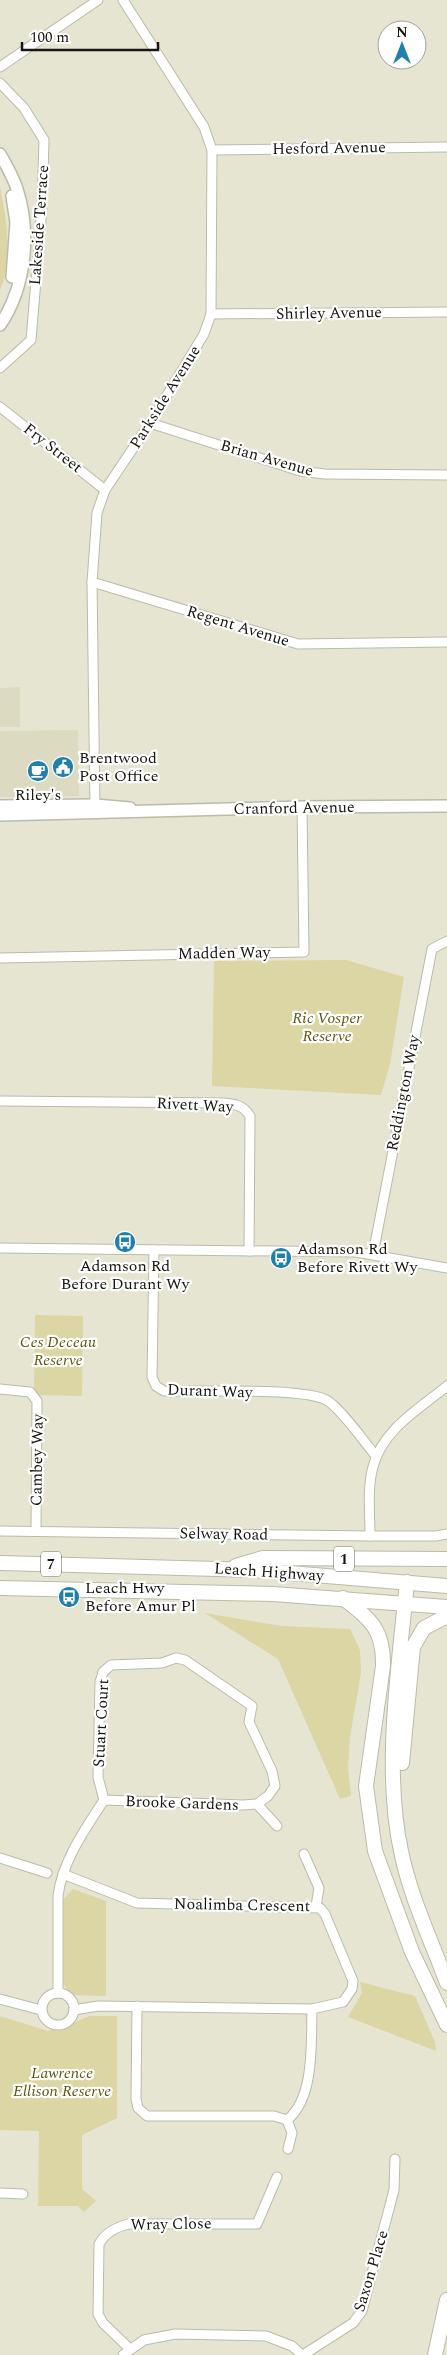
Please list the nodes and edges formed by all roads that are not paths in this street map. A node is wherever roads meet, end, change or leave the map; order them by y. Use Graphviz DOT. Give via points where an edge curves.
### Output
graph roads {
  1 [pos="98,0"];
  2 [pos="123,0"];
  3 [pos="0,66"];
  4 [pos="0,83"];
  5 [pos="447,146"];
  6 [pos="212,150"];
  7 [pos="0,154"];
  8 [pos="0,170"];
  9 [pos="0,312"];
  10 [pos="447,312"];
  11 [pos="211,314"];
  12 [pos="0,325"];
  13 [pos="0,368"];
  14 [pos="0,407"];
  15 [pos="150,423"];
  16 [pos="447,475"];
  17 [pos="105,490"];
  18 [pos="92,582"];
  19 [pos="447,642"];
  20 [pos="0,806"];
  21 [pos="447,806"];
  22 [pos="302,807"];
  23 [pos="95,809"];
  24 [pos="0,815"];
  25 [pos="447,941"];
  26 [pos="0,958"];
  27 [pos="0,1101"];
  28 [pos="0,1248"];
  29 [pos="154,1250"];
  30 [pos="249,1251"];
  31 [pos="373,1254"];
  32 [pos="447,1268"];
  33 [pos="447,1386"];
  34 [pos="0,1389"];
  35 [pos="376,1456"];
  36 [pos="0,1531"];
  37 [pos="36,1531"];
  38 [pos="447,1534"];
  39 [pos="370,1536"];
  40 [pos="447,1559"];
  41 [pos="0,1563"];
  42 [pos="224,1569"];
  43 [pos="407,1582"];
  44 [pos="447,1586"];
  45 [pos="0,1588"];
  46 [pos="343,1598"];
  47 [pos="405,1603"];
  48 [pos="447,1607"];
  49 [pos="447,1616"];
  50 [pos="241,1699"];
  51 [pos="104,1800"];
  52 [pos="257,1804"];
  53 [pos="277,1826"];
  54 [pos="304,1854"];
  55 [pos="0,1858"];
  56 [pos="47,1873"];
  57 [pos="63,1874"];
  58 [pos="316,1906"];
  59 [pos="442,1956"];
  60 [pos="447,1983"];
  61 [pos="58,1993"];
  62 [pos="0,1999"];
  63 [pos="137,2006"];
  64 [pos="312,2009"];
  65 [pos="41,2010"];
  66 [pos="74,2010"];
  67 [pos="447,2024"];
  68 [pos="287,2120"];
  69 [pos="288,2148"];
  70 [pos="395,2159"];
  71 [pos="277,2177"];
  72 [pos="0,2194"];
  73 [pos="23,2194"];
  74 [pos="447,2300"];
  75 [pos="127,2352"];
  76 [pos="302,2355"];
  77 [pos="434,2355"];
  1 -- 3 [label="street"];
  2 -- 6 [label="street, Parkside Avenue" via="204,127"];
  4 -- 13 [label="street, Lakeside Terrace" via="24,108 44,140 42,208 30,340"];
  5 -- 6 [label="street, Hesford Avenue"];
  6 -- 11 [label="street, Parkside Avenue"];
  7 -- 12 [label="main road" via="16,187 24,230 24,255 19,277 12,303"];
  8 -- 9 [label="main road" via="13,199 16,223 14,270"];
  10 -- 11 [label="street, Shirley Avenue"];
  11 -- 15 [label="street, Parkside Avenue" via="204,334"];
  14 -- 17 [label="street, Fry Street"];
  15 -- 16 [label="street, Brian Avenue" via="300,471"];
  15 -- 17 [label="street, Parkside Avenue"];
  17 -- 18 [label="street, Parkside Avenue" via="97,513"];
  18 -- 19 [label="street, Regent Avenue" via="298,644"];
  18 -- 23 [label="street, Parkside Avenue"];
  20 -- 23 [label="main road, Cranford Avenue"];
  21 -- 22 [label="main road, Cranford Avenue"];
  22 -- 23 [label="main road, Cranford Avenue"];
  22 -- 26 [label="street, Madden Way" via="304,952"];
  23 -- 24 [label="main road, Cranford Avenue"];
  25 -- 31 [label="street, Reddington Way" via="432,949"];
  27 -- 30 [label="street, Rivett Way" via="223,1103 245,1109 250,1116"];
  28 -- 29 [label="street"];
  29 -- 30 [label="street"];
  29 -- 35 [label="street, Durant Way" via="152,1377 159,1390 318,1396 333,1404"];
  30 -- 31 [label="street"];
  31 -- 32 [label="street"];
  33 -- 35 [label="street" via="394,1429"];
  34 -- 37 [label="street, Cambey Way" via="30,1392 37,1401"];
  35 -- 39 [label="street" via="370,1481"];
  36 -- 37 [label="street, Selway Road"];
  37 -- 39 [label="street, Selway Road"];
  38 -- 39 [label="street, Selway Road"];
  40 -- 42 [label="highway, 1" via="263,1558"];
  41 -- 42 [label="highway, Leach Highway / 7"];
  42 -- 43 [label="highway, Leach Highway / 7"];
  43 -- 44 [label="highway, Leach Highway / 7"];
  43 -- 47 [label="highway"];
  45 -- 46 [label="highway, Leach Highway / 7" via="217,1591"];
  46 -- 47 [label="highway, Leach Highway / 7"];
  46 -- 67 [label="highway" via="369,1618 383,1648 366,1786 375,1851 412,1952"];
  47 -- 48 [label="highway, Leach Highway / 7"];
  47 -- 59 [label="highway" via="394,1730 395,1809 408,1879"];
  49 -- 59 [label="highway" via="424,1628 413,1647 402,1774 402,1802 409,1852"];
  50 -- 51 [label="street, Stuart Court" via="185,1660 176,1658 162,1663 111,1665 103,1672 100,1682 98,1777"];
  50 -- 52 [label="street, Brooke Gardens" via="252,1706 249,1722 272,1771 275,1786"];
  51 -- 52 [label="street, Brooke Gardens" via="230,1806"];
  51 -- 57 [label="street"];
  52 -- 53 [label="street"];
  54 -- 58 [label="street" via="319,1888"];
  55 -- 56 [label="street"];
  57 -- 58 [label="street, Noalimba Crescent" via="137,1903"];
  57 -- 61 [label="street" via="58,1896"];
  58 -- 64 [label="street, Noalimba Crescent" via="324,1914 353,1982 349,1997 343,2002"];
  59 -- 60 [label="highway"];
  61 -- 65 [label="street" via="47,1996"];
  61 -- 66 [label="street" via="70,1999"];
  62 -- 65 [label="street"];
  63 -- 64 [label="street, Noalimba Crescent"];
  63 -- 66 [label="street, Noalimba Crescent"];
  63 -- 68 [label="street" via="136,2099 142,2113 147,2116 274,2116"];
  64 -- 68 [label="street" via="307,2078 300,2107"];
  65 -- 66 [label="street" via="46,2021 57,2025 69,2021"];
  68 -- 69 [label="street" via="292,2133"];
  70 -- 76 [label="street, Saxon Place" via="394,2190 362,2311 353,2323"];
  71 -- 75 [label="street, Wray Close" via="257,2224 129,2224 113,2229 103,2238 99,2244 98,2314"];
  72 -- 73 [label="street"];
  74 -- 77 [label="highway"];
  75 -- 76 [label="street" via="144,2340 175,2334 266,2336 286,2343"];
}
